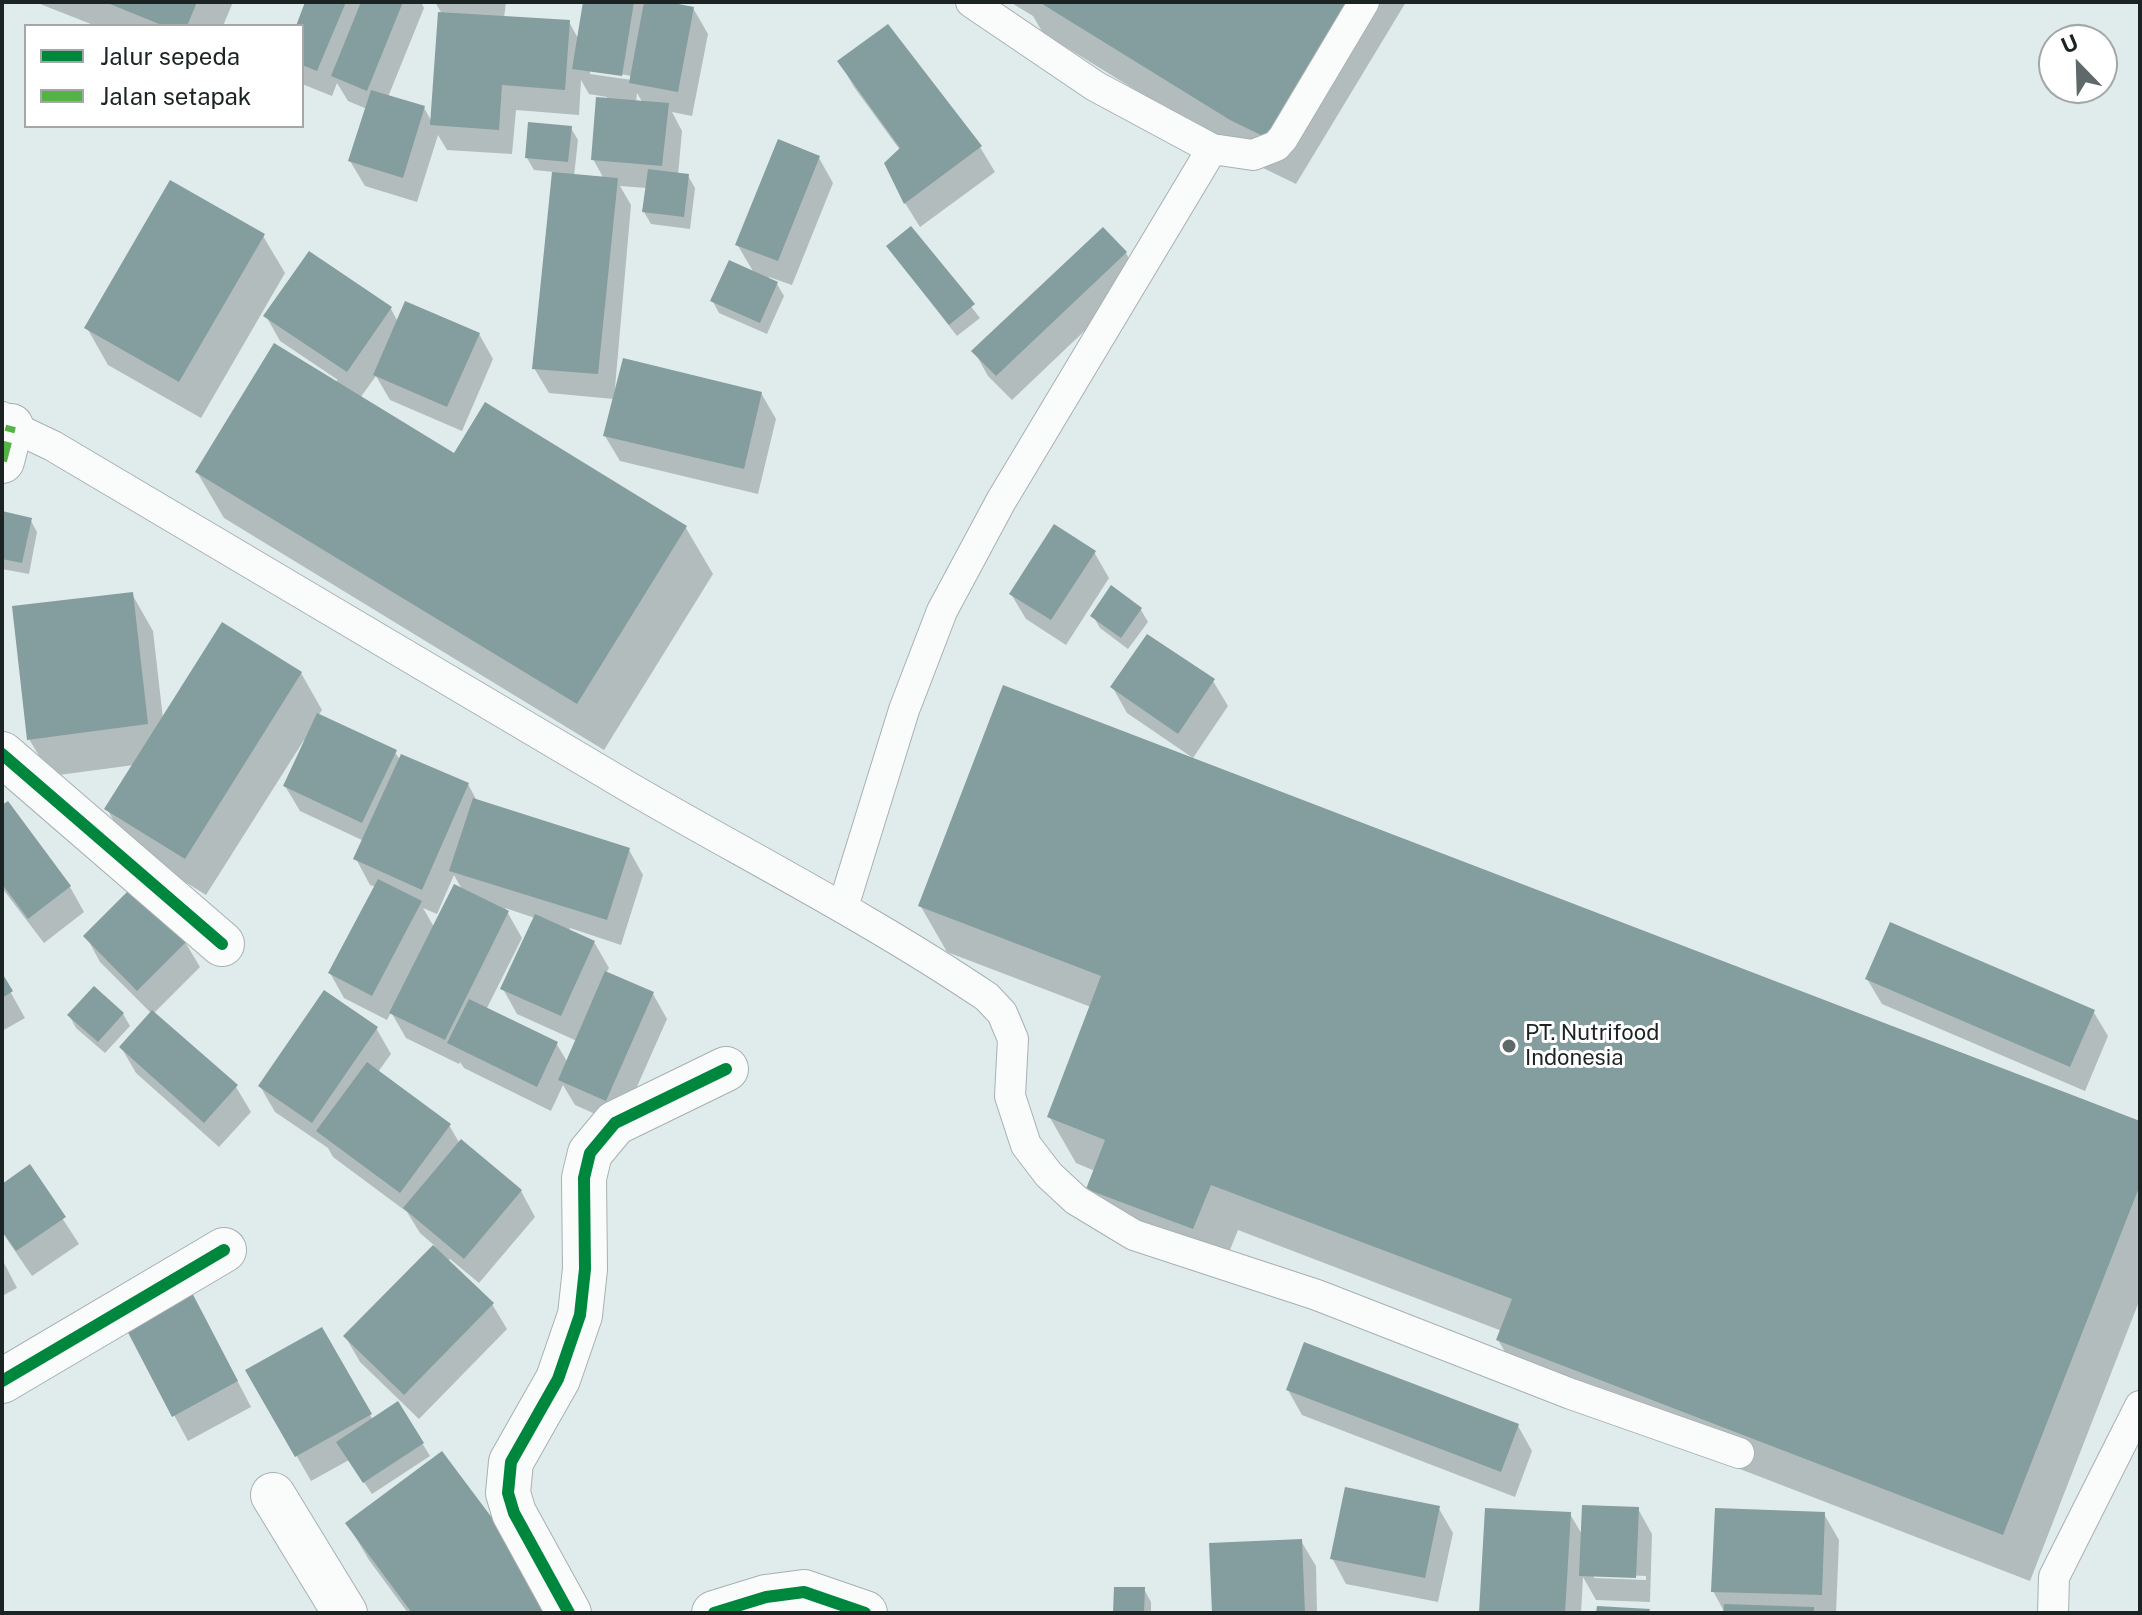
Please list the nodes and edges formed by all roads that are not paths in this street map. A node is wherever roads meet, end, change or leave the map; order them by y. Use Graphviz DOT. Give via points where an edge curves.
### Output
graph roads {
  1 [pos="971,2"];
  2 [pos="1364,2"];
  3 [pos="1212,149"];
  4 [pos="5,435"];
  5 [pos="2,754"];
  6 [pos="843,907"];
  7 [pos="222,944"];
  8 [pos="726,1069"];
  9 [pos="224,1250"];
  10 [pos="2,1381"];
  11 [pos="2140,1406"];
  12 [pos="1739,1453"];
  13 [pos="273,1495"];
  14 [pos="345,1613"];
  15 [pos="569,1613"];
  16 [pos="714,1613"];
  17 [pos="865,1613"];
  18 [pos="2053,1613"];
  1 -- 3 [label="lane" via="1095,86"];
  2 -- 3 [label="lane" via="1276,146 1253,155"];
  3 -- 6 [label="lane" via="1001,501 942,611 904,710"];
  4 -- 6 [label="lane" via="53,446 658,804"];
  5 -- 7 [label="street"];
  6 -- 12 [label="lane" via="987,997 1002,1013 1013,1039 1010,1096 1026,1145 1049,1175 1087,1207 1134,1235 1317,1295"];
  8 -- 15 [label="street" via="615,1123 590,1153 584,1178 580,1315 558,1379 511,1462 508,1493"];
  9 -- 10 [label="street"];
  11 -- 18 [label="lane" via="2054,1577"];
  13 -- 14 [label="street"];
  16 -- 17 [label="street" via="804,1592"];
}
